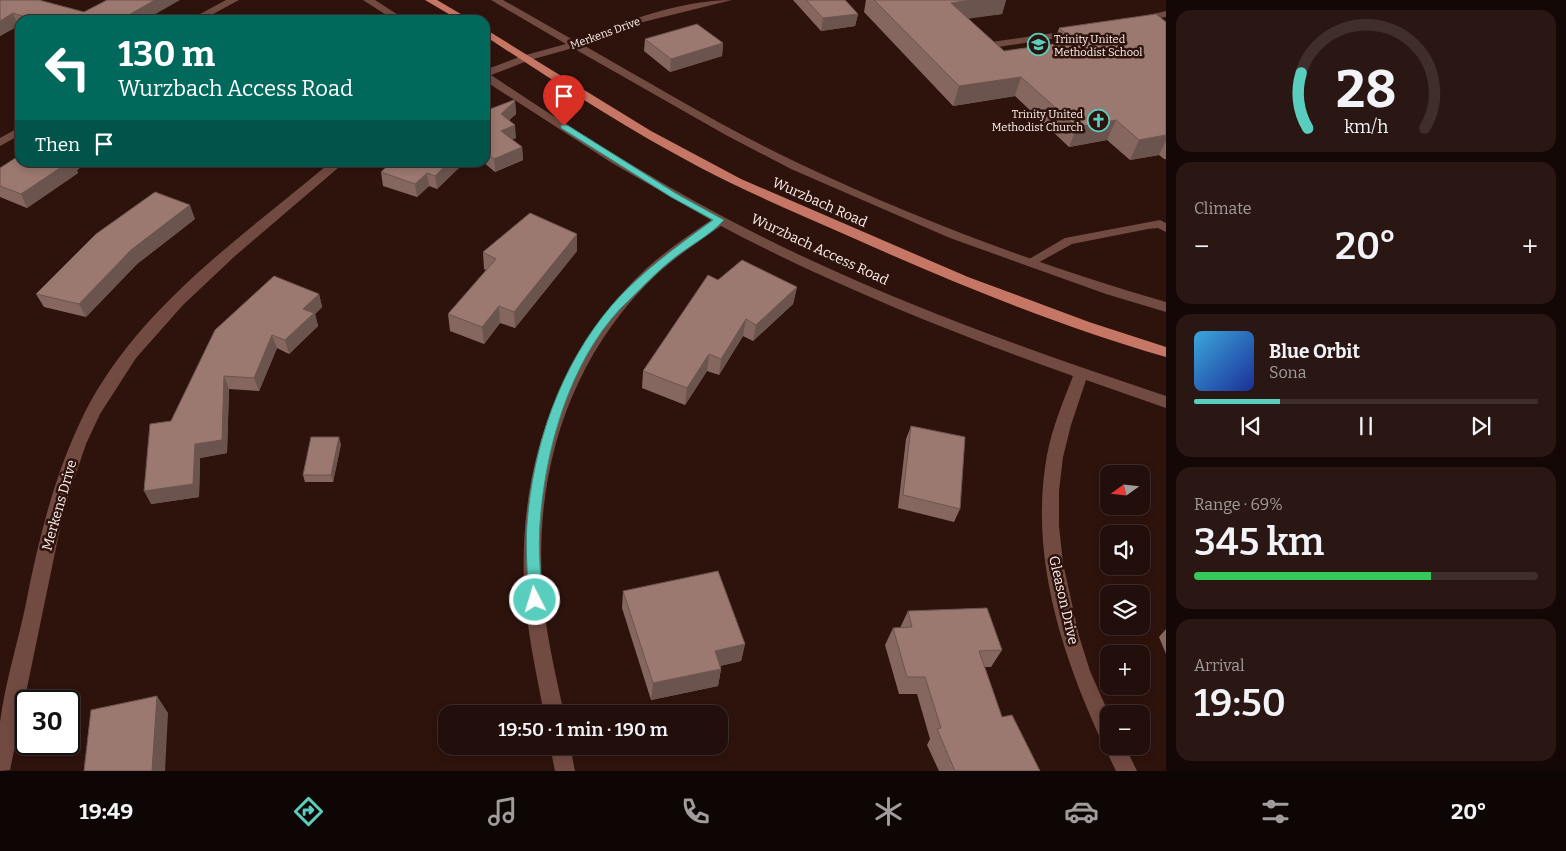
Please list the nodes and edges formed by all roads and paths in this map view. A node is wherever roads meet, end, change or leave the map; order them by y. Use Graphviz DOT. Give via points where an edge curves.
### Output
graph roads {
  1 [pos="234,0"];
  2 [pos="368,0"];
  3 [pos="430,0"];
  4 [pos="496,0"];
  5 [pos="727,0"];
  6 [pos="1166,14"];
  7 [pos="204,15"];
  8 [pos="393,15"];
  9 [pos="457,15"];
  10 [pos="1131,20"];
  11 [pos="1086,31"];
  12 [pos="490,35"];
  13 [pos="574,45"];
  14 [pos="984,46"];
  15 [pos="526,58"];
  16 [pos="490,73"];
  17 [pos="490,78"];
  18 [pos="15,133"];
  19 [pos="0,143"];
  20 [pos="332,167"];
  21 [pos="720,220"];
  22 [pos="1164,225"];
  23 [pos="1030,262"];
  24 [pos="1166,306"];
  25 [pos="1166,352"];
  26 [pos="1081,374"];
  27 [pos="1166,402"];
  28 [pos="552,705"];
  29 [pos="1100,714"];
  30 [pos="562,755"];
  31 [pos="1119,755"];
  32 [pos="0,770"];
  33 [pos="565,771"];
  34 [pos="1127,771"];
  1 -- 7 [label="street"];
  2 -- 8 [label="street"];
  3 -- 9 [label="main road"];
  4 -- 13 [label="street"];
  5 -- 13 [label="street, Merkens Drive" via="636,20"];
  6 -- 10 [label="lane"];
  11 -- 14 [label="lane"];
  12 -- 15 [label="main road, Wurzbach Road"];
  13 -- 15 [label="street, Merkens Drive"];
  13 -- 23 [label="street" via="795,166 955,235"];
  15 -- 16 [label="street, Merkens Drive"];
  15 -- 25 [label="main road, Wurzbach Road" via="622,120 763,194 938,271 1097,331"];
  17 -- 21 [label="street, Wurzbach Access Road" via="674,196"];
  18 -- 19 [label="street"];
  20 -- 32 [label="street, Merkens Drive" via="185,294 129,355 103,395 80,437 48,534"];
  21 -- 26 [label="street, Wurzbach Access Road" via="845,281 967,332"];
  21 -- 28 [label="street" via="668,258 616,307 569,381 551,424 533,525 533,584"];
  22 -- 23 [label="lane" via="1069,241"];
  23 -- 24 [label="street" via="1111,291"];
  26 -- 27 [label="street, Wurzbach Access Road"];
  26 -- 29 [label="street, Gleason Drive" via="1055,456 1050,500 1052,549 1062,604 1079,664"];
  30 -- 33 [label="street"];
  31 -- 34 [label="street"];
}
